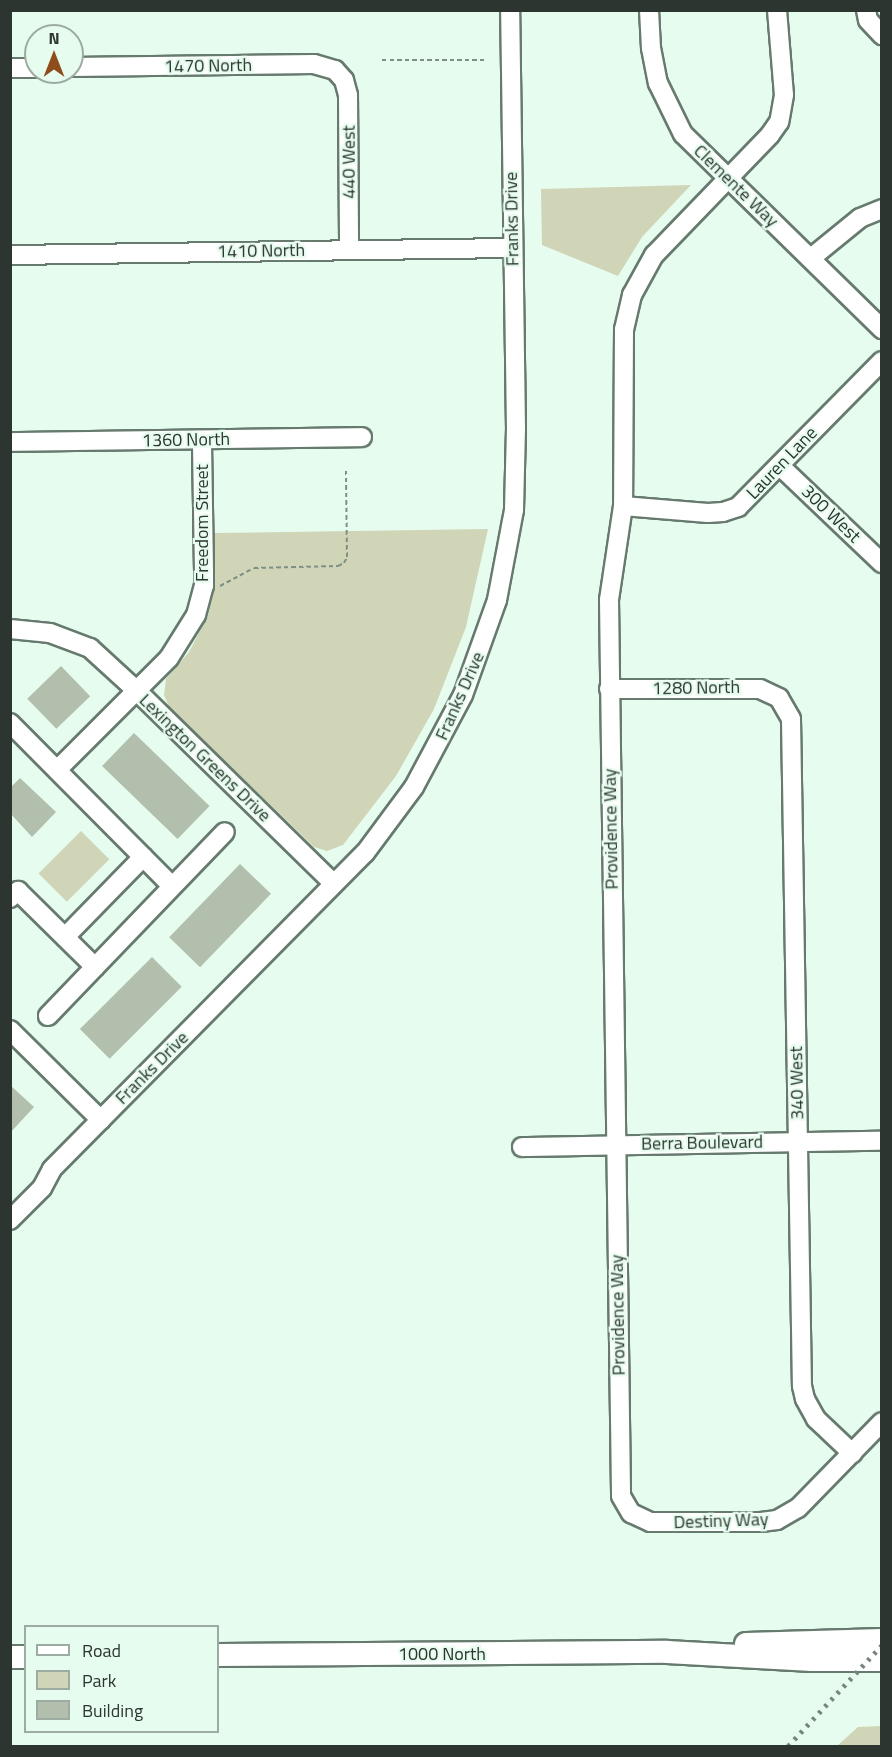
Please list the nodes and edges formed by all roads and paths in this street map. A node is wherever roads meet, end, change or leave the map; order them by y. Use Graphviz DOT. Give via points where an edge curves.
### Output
graph roads {
  1 [pos="510,10"];
  2 [pos="649,10"];
  3 [pos="777,10"];
  4 [pos="866,10"];
  5 [pos="878,33"];
  6 [pos="382,60"];
  7 [pos="485,60"];
  8 [pos="84,67"];
  9 [pos="341,75"];
  10 [pos="727,180"];
  11 [pos="882,209"];
  12 [pos="513,248"];
  13 [pos="350,250"];
  14 [pos="10,255"];
  15 [pos="811,258"];
  16 [pos="882,329"];
  17 [pos="882,361"];
  18 [pos="362,437"];
  19 [pos="201,440"];
  20 [pos="10,442"];
  21 [pos="780,466"];
  22 [pos="346,471"];
  23 [pos="623,506"];
  24 [pos="882,563"];
  25 [pos="220,586"];
  26 [pos="10,629"];
  27 [pos="609,689"];
  28 [pos="136,690"];
  29 [pos="779,698"];
  30 [pos="12,727"];
  31 [pos="57,770"];
  32 [pos="225,832"];
  33 [pos="143,857"];
  34 [pos="334,884"];
  35 [pos="172,886"];
  36 [pos="13,891"];
  37 [pos="65,937"];
  38 [pos="95,967"];
  39 [pos="48,1016"];
  40 [pos="10,1030"];
  41 [pos="101,1119"];
  42 [pos="882,1141"];
  43 [pos="798,1142"];
  44 [pos="616,1145"];
  45 [pos="522,1147"];
  46 [pos="10,1220"];
  47 [pos="882,1422"];
  48 [pos="852,1453"];
  49 [pos="631,1513"];
  50 [pos="882,1640"];
  51 [pos="667,1652"];
  52 [pos="219,1655"];
  53 [pos="882,1660"];
  1 -- 12 [label="street, Franks Drive"];
  2 -- 10 [label="street, Clemente Way" via="654,65 665,101 683,134"];
  3 -- 10 [label="street, Providence Way" via="782,115 775,129"];
  4 -- 5 [label="street"];
  6 -- 7 [label="path"];
  8 -- 9 [label="street, 1470 North" via="314,64"];
  9 -- 13 [label="street, 440 West" via="348,95"];
  10 -- 15 [label="street, Clemente Way"];
  10 -- 23 [label="street, Providence Way" via="654,255 632,295 624,342"];
  11 -- 15 [label="street" via="860,218"];
  12 -- 13 [label="street, 1410 North"];
  12 -- 34 [label="street, Franks Drive" via="515,489 496,600 463,695 432,757 364,853"];
  13 -- 14 [label="street, 1410 North"];
  15 -- 16 [label="street, Clemente Way"];
  17 -- 21 [label="street, Lauren Lane"];
  18 -- 19 [label="street, 1360 North"];
  19 -- 20 [label="street, 1360 North"];
  19 -- 28 [label="street, Freedom Street" via="201,601 180,645"];
  21 -- 23 [label="street, Lauren Lane" via="744,502 723,512"];
  21 -- 24 [label="street, 300 West"];
  22 -- 25 [label="path" via="344,563 254,568"];
  23 -- 27 [label="street, Providence Way" via="609,600"];
  26 -- 28 [label="street, Lexington Greens Drive" via="34,629 90,648"];
  27 -- 29 [label="street, 1280 North" via="753,688 767,690"];
  27 -- 44 [label="street, Providence Way"];
  28 -- 31 [label="street, Freedom Street"];
  28 -- 34 [label="street, Lexington Greens Drive"];
  29 -- 43 [label="street, 340 West" via="792,726"];
  30 -- 31 [label="street"];
  31 -- 33 [label="street"];
  32 -- 35 [label="street"];
  33 -- 35 [label="street"];
  33 -- 37 [label="street"];
  34 -- 41 [label="street, Franks Drive"];
  35 -- 38 [label="street"];
  36 -- 37 [label="street"];
  37 -- 38 [label="street"];
  38 -- 39 [label="street"];
  40 -- 41 [label="street"];
  41 -- 46 [label="street, Franks Drive"];
  42 -- 43 [label="street, Berra Boulevard"];
  43 -- 44 [label="street, Berra Boulevard"];
  43 -- 48 [label="street, 340 West" via="801,1386 816,1419"];
  44 -- 45 [label="street, Berra Boulevard"];
  44 -- 49 [label="street, Providence Way" via="620,1489"];
  47 -- 48 [label="street, Destiny Way"];
  48 -- 49 [label="street, Destiny Way" via="798,1508 777,1520 657,1523 643,1521"];
  50 -- 51 [label="main road, 1000 North" via="716,1646"];
  51 -- 52 [label="main road, 1000 North"];
  51 -- 53 [label="main road, 1000 North"];
}
